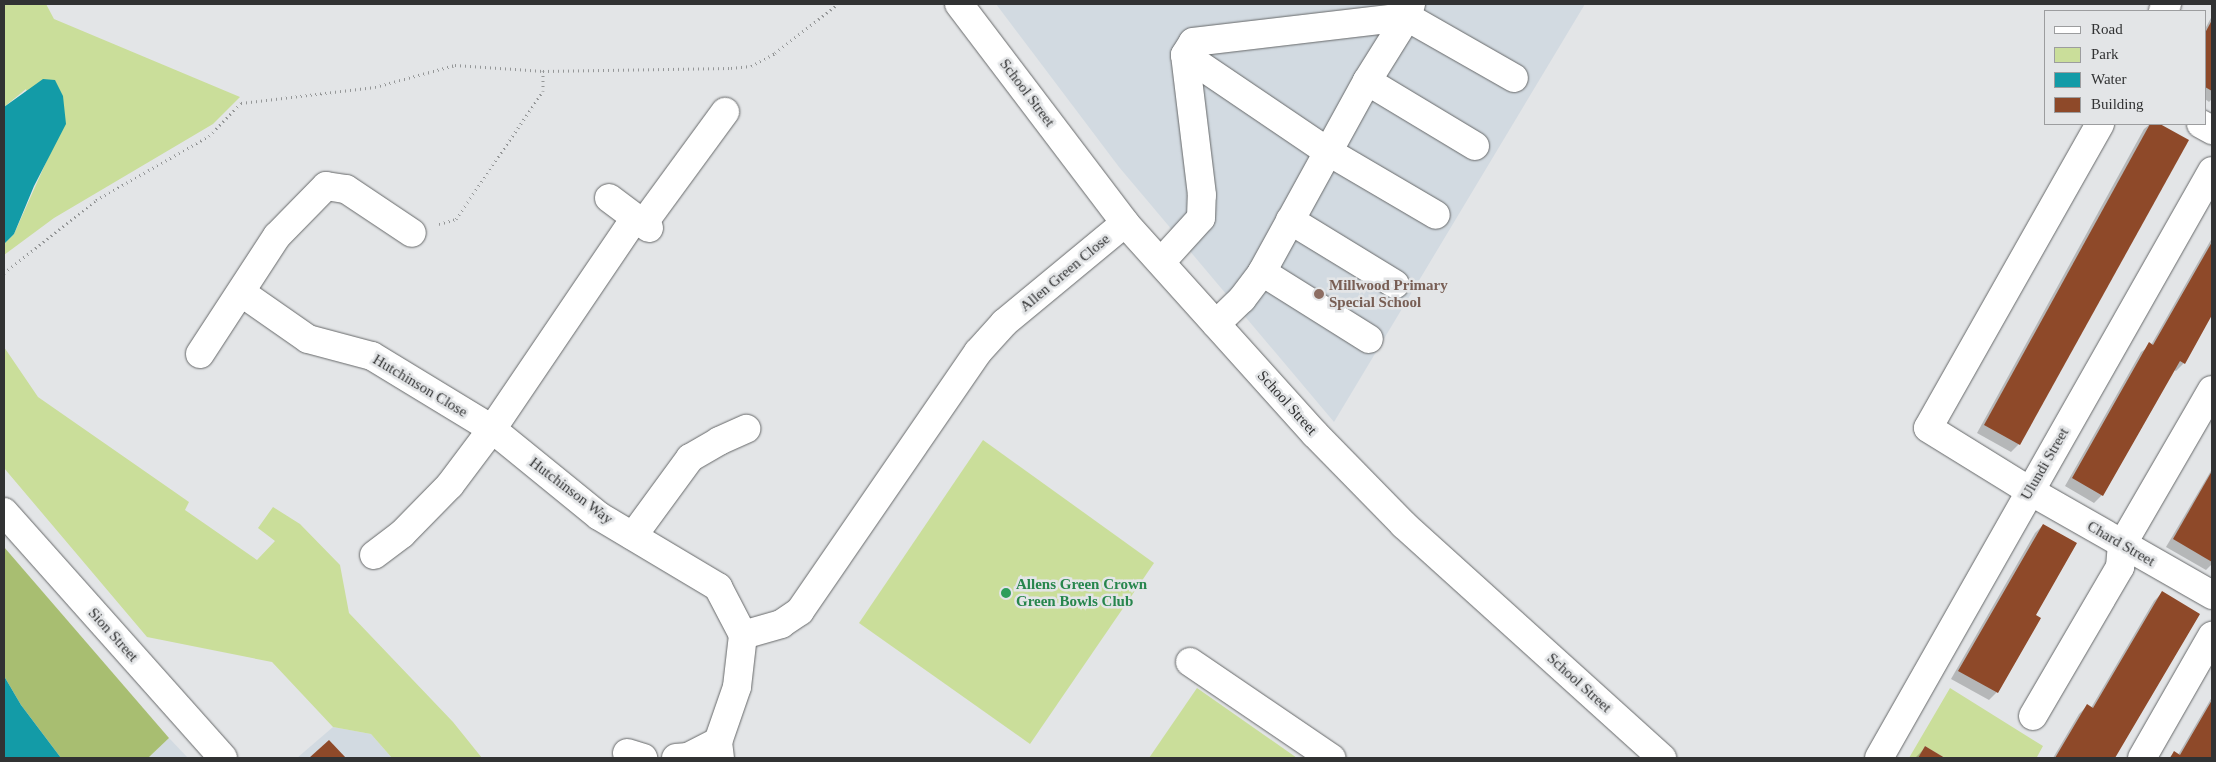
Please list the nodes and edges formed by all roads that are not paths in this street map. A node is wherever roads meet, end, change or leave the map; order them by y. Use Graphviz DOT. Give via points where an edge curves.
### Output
graph roads {
  1 [pos="959,4"];
  2 [pos="1409,10"];
  3 [pos="1185,55"];
  4 [pos="1514,78"];
  5 [pos="1367,81"];
  6 [pos="725,112"];
  7 [pos="2099,125"];
  8 [pos="1475,146"];
  9 [pos="1327,151"];
  10 [pos="2212,171"];
  11 [pos="609,198"];
  12 [pos="1436,215"];
  13 [pos="1290,220"];
  14 [pos="1125,223"];
  15 [pos="645,225"];
  16 [pos="412,233"];
  17 [pos="1161,262"];
  18 [pos="1262,272"];
  19 [pos="1395,284"];
  20 [pos="242,292"];
  21 [pos="1216,324"];
  22 [pos="1369,339"];
  23 [pos="200,354"];
  24 [pos="2212,390"];
  25 [pos="492,429"];
  26 [pos="746,429"];
  27 [pos="2030,491"];
  28 [pos="4,512"];
  29 [pos="633,536"];
  30 [pos="2122,545"];
  31 [pos="374,555"];
  32 [pos="2212,595"];
  33 [pos="743,635"];
  34 [pos="2212,636"];
  35 [pos="1190,662"];
  36 [pos="2033,716"];
  37 [pos="719,750"];
  38 [pos="223,758"];
  39 [pos="676,758"];
  40 [pos="1331,758"];
  41 [pos="1662,758"];
  42 [pos="1879,758"];
  43 [pos="2142,758"];
  1 -- 14 [label="street, School Street"];
  2 -- 3 [label="street" via="1193,42"];
  2 -- 4 [label="street"];
  2 -- 5 [label="street"];
  3 -- 9 [label="street"];
  3 -- 17 [label="street" via="1202,195 1201,218"];
  5 -- 8 [label="street"];
  5 -- 9 [label="street"];
  6 -- 15 [label="street"];
  7 -- 27 [label="street, Chard Street" via="1928,428"];
  9 -- 12 [label="street"];
  9 -- 13 [label="street"];
  10 -- 27 [label="street, Ulundi Street"];
  11 -- 15 [label="street"];
  13 -- 18 [label="street"];
  13 -- 19 [label="street"];
  14 -- 17 [label="street, School Street"];
  14 -- 33 [label="street, Allen Green Close" via="1004,323 978,352 800,611 781,624"];
  15 -- 25 [label="street"];
  16 -- 20 [label="street" via="346,189 326,186 277,236"];
  17 -- 21 [label="street, School Street"];
  18 -- 21 [label="street" via="1242,300"];
  18 -- 22 [label="street"];
  20 -- 23 [label="street"];
  20 -- 25 [label="street, Hutchinson Close" via="308,339 372,356"];
  21 -- 41 [label="street, School Street" via="1315,434 1404,525"];
  24 -- 30 [label="street"];
  25 -- 29 [label="street, Hutchinson Way" via="600,516"];
  25 -- 31 [label="street" via="450,484 402,534"];
  26 -- 29 [label="street" via="690,458"];
  27 -- 30 [label="street, Chard Street"];
  27 -- 42 [label="street, Ulundi Street"];
  28 -- 38 [label="street, Sion Street"];
  29 -- 33 [label="street, Hutchinson Way" via="718,587"];
  30 -- 32 [label="street, Chard Street"];
  30 -- 36 [label="street" via="2120,567"];
  33 -- 37 [label="street" via="737,687"];
  34 -- 43 [label="street"];
  35 -- 40 [label="street"];
  37 -- 39 [label="street"];
}
